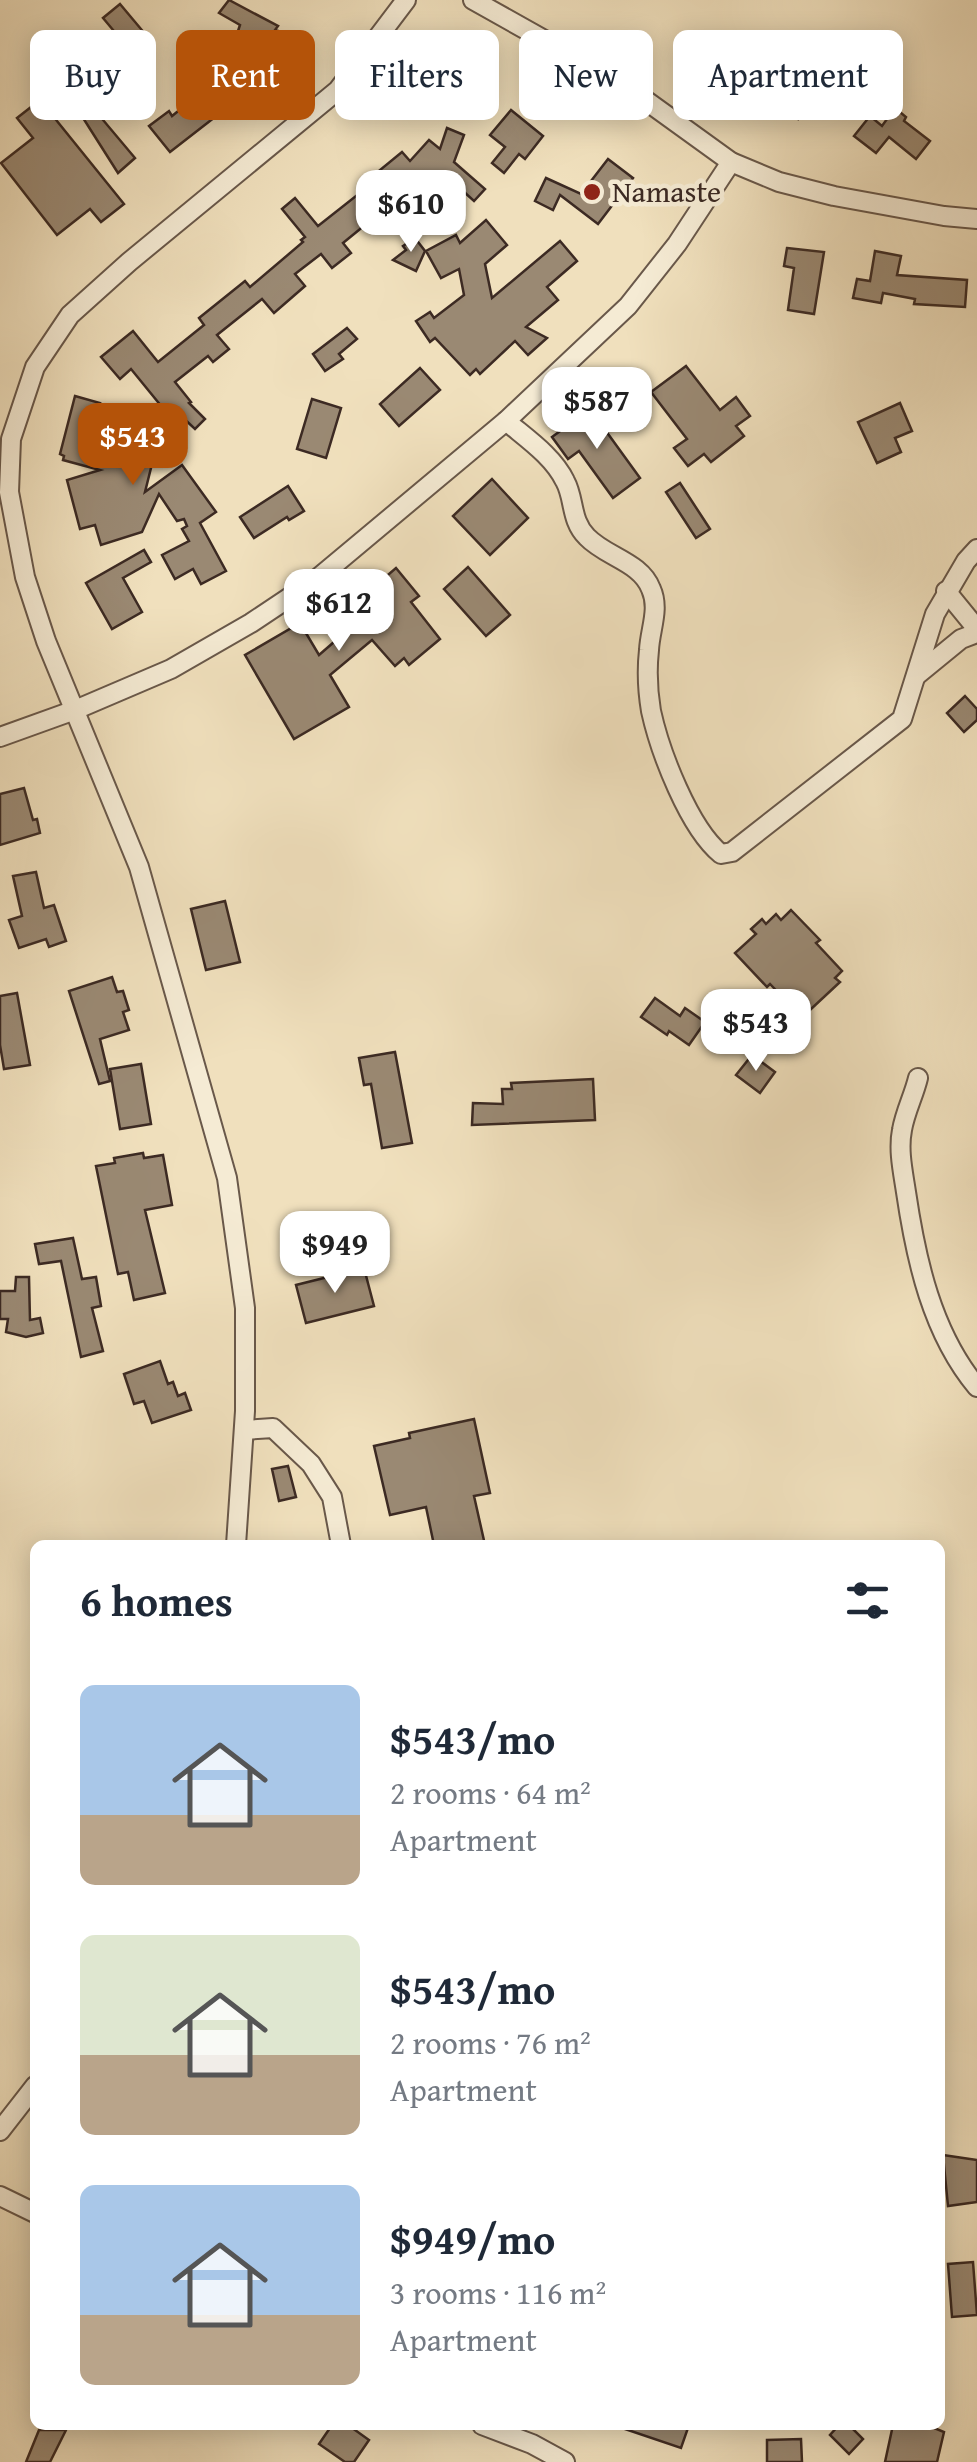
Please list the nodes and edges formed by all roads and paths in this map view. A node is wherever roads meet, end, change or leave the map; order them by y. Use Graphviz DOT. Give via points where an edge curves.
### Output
graph roads {
  1 [pos="406,0"];
  2 [pos="473,0"];
  3 [pos="731,162"];
  4 [pos="977,219"];
  5 [pos="506,420"];
  6 [pos="977,550"];
  7 [pos="946,592"];
  8 [pos="977,631"];
  9 [pos="916,676"];
  10 [pos="75,710"];
  11 [pos="0,737"];
  12 [pos="918,1078"];
  13 [pos="977,1387"];
  14 [pos="244,1430"];
  15 [pos="236,1540"];
  16 [pos="340,1540"];
  17 [pos="30,2092"];
  18 [pos="0,2131"];
  19 [pos="0,2196"];
  20 [pos="30,2211"];
  21 [pos="495,2430"];
  22 [pos="564,2462"];
  1 -- 10 [label="street" via="338,90 70,315 35,367 10,439 9,492 24,577"];
  2 -- 3 [label="street" via="623,84"];
  3 -- 4 [label="street" via="834,196"];
  3 -- 5 [label="street" via="628,306"];
  5 -- 9 [label="street" via="567,482 582,533 638,570 654,594 651,710 700,834 721,854 902,719"];
  5 -- 10 [label="street" via="317,579 171,669"];
  6 -- 7 [label="street"];
  7 -- 8 [label="street"];
  7 -- 9 [label="street"];
  8 -- 9 [label="street"];
  10 -- 11 [label="street"];
  10 -- 14 [label="street" via="139,867 226,1178 245,1308"];
  12 -- 13 [label="street" via="902,1130 908,1206 935,1315"];
  14 -- 15 [label="street"];
  14 -- 16 [label="street" via="272,1428 312,1464 332,1497"];
  17 -- 18 [label="street"];
  19 -- 20 [label="street"];
  21 -- 22 [label="street"];
}
